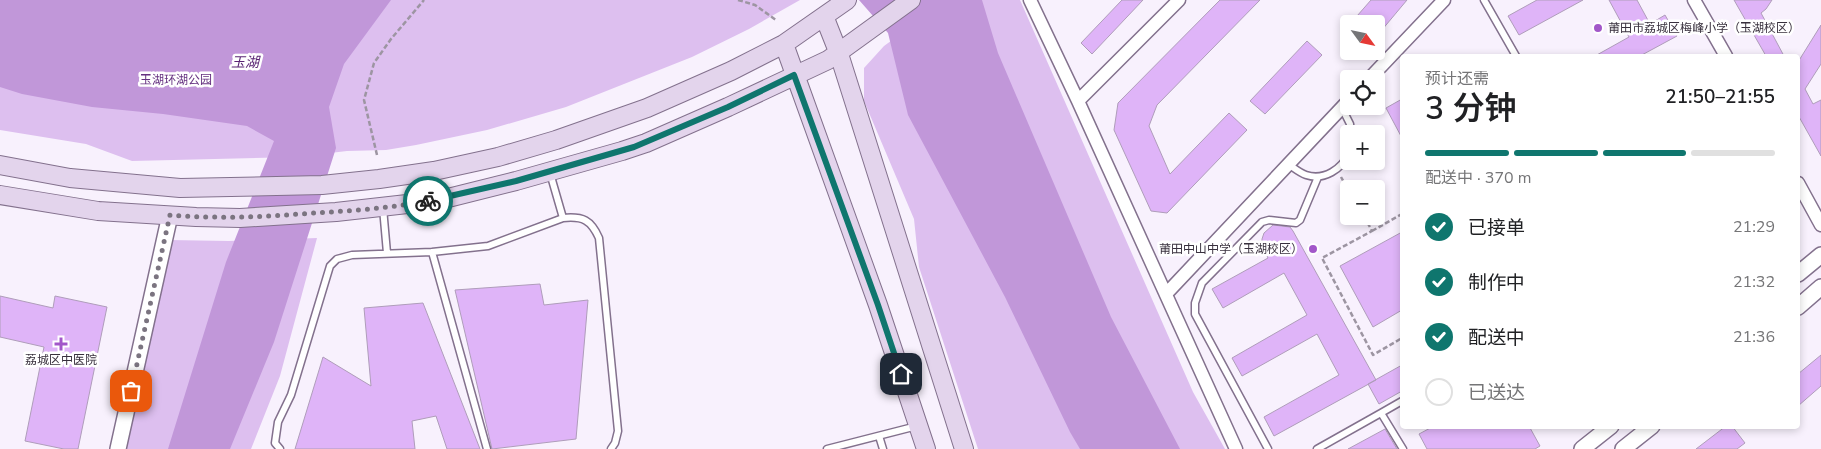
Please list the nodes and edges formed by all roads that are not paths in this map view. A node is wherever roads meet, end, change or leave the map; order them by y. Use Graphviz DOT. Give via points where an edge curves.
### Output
graph roads {
  1 [pos="847,0"];
  2 [pos="911,0"];
  3 [pos="1030,0"];
  4 [pos="1179,0"];
  5 [pos="1444,0"];
  6 [pos="1484,0"];
  7 [pos="1694,0"];
  8 [pos="824,16"];
  9 [pos="784,44"];
  10 [pos="838,54"];
  11 [pos="1515,54"];
  12 [pos="1725,54"];
  13 [pos="1378,70"];
  14 [pos="794,75"];
  15 [pos="1078,101"];
  16 [pos="1340,109"];
  17 [pos="1288,164"];
  18 [pos="0,165"];
  19 [pos="1340,166"];
  20 [pos="549,171"];
  21 [pos="1318,177"];
  22 [pos="1800,187"];
  23 [pos="0,195"];
  24 [pos="383,207"];
  25 [pos="170,215"];
  26 [pos="563,218"];
  27 [pos="1821,225"];
  28 [pos="432,252"];
  29 [pos="387,253"];
  30 [pos="1821,254"];
  31 [pos="1800,272"];
  32 [pos="1821,287"];
  33 [pos="1166,294"];
  34 [pos="1800,305"];
  35 [pos="1400,402"];
  36 [pos="1381,413"];
  37 [pos="918,426"];
  38 [pos="1607,429"];
  39 [pos="1648,429"];
  40 [pos="879,436"];
  41 [pos="118,449"];
  42 [pos="280,449"];
  43 [pos="487,449"];
  44 [pos="611,449"];
  45 [pos="827,449"];
  46 [pos="883,449"];
  47 [pos="926,449"];
  48 [pos="964,449"];
  49 [pos="1236,449"];
  50 [pos="1268,449"];
  51 [pos="1318,449"];
  52 [pos="1403,449"];
  53 [pos="1582,449"];
  54 [pos="1623,449"];
  1 -- 8 [label="main road"];
  2 -- 10 [label="main road"];
  3 -- 15 [label="street"];
  4 -- 15 [label="street"];
  5 -- 13 [label="street"];
  6 -- 11 [label="lane"];
  7 -- 12 [label="street"];
  8 -- 9 [label="main road"];
  8 -- 10 [label="main road"];
  9 -- 14 [label="main road"];
  9 -- 18 [label="main road" via="677,96 616,120 556,140 434,171 322,185 180,188 70,178"];
  10 -- 14 [label="main road"];
  10 -- 48 [label="main road"];
  14 -- 20 [label="main road" via="646,143"];
  14 -- 37 [label="main road" via="878,305"];
  15 -- 33 [label="street"];
  16 -- 17 [label="street"];
  17 -- 21 [label="lane" via="1305,175"];
  17 -- 33 [label="street"];
  19 -- 21 [label="lane"];
  20 -- 24 [label="main road" via="448,198"];
  20 -- 26 [label="lane"];
  21 -- 50 [label="lane" via="1300,220 1296,223 1262,222 1202,283 1196,304 1195,314"];
  22 -- 27 [label="street"];
  23 -- 25 [label="main road" via="98,211"];
  24 -- 25 [label="main road" via="240,218"];
  24 -- 29 [label="lane"];
  25 -- 41 [label="street"];
  26 -- 28 [label="lane" via="488,246"];
  26 -- 44 [label="lane" via="576,216 587,221 599,238 618,431"];
  28 -- 29 [label="lane"];
  28 -- 43 [label="lane"];
  29 -- 42 [label="lane" via="352,255 337,259 330,266 291,396 278,422 275,443"];
  30 -- 31 [label="street"];
  32 -- 34 [label="street"];
  33 -- 49 [label="street"];
  35 -- 36 [label="lane"];
  36 -- 51 [label="lane"];
  36 -- 52 [label="lane"];
  37 -- 40 [label="lane"];
  37 -- 47 [label="main road"];
  38 -- 53 [label="street"];
  39 -- 54 [label="street"];
  40 -- 45 [label="lane"];
  40 -- 46 [label="lane"];
}
